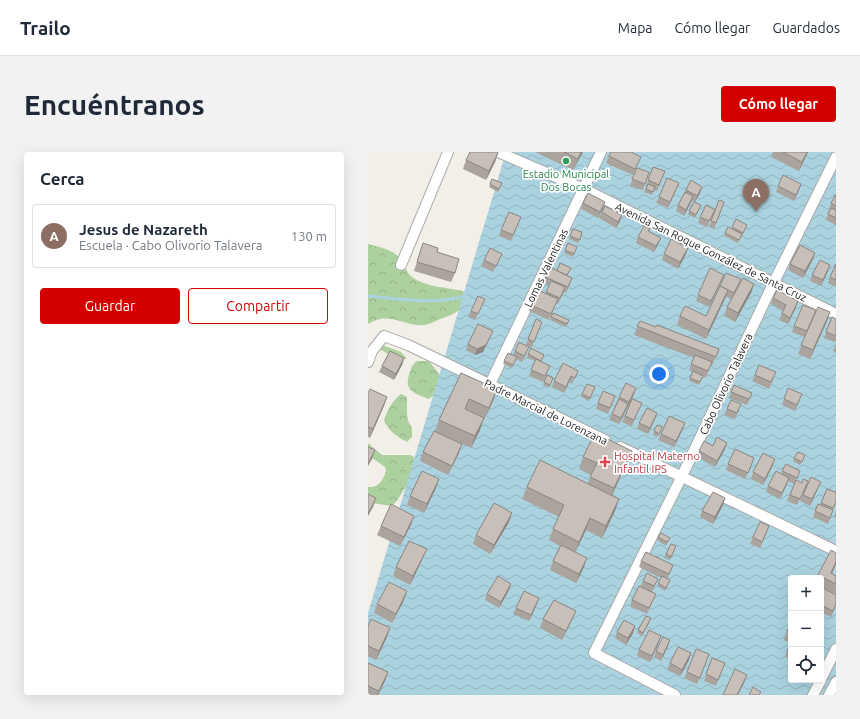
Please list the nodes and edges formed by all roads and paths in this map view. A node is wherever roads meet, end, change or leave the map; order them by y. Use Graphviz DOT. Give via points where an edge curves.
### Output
graph roads {
  1 [pos="448,152"];
  2 [pos="498,152"];
  3 [pos="601,152"];
  4 [pos="836,157"];
  5 [pos="584,189"];
  6 [pos="401,265"];
  7 [pos="773,284"];
  8 [pos="836,314"];
  9 [pos="368,362"];
  10 [pos="490,384"];
  11 [pos="682,478"];
  12 [pos="836,551"];
  13 [pos="836,649"];
  14 [pos="824,674"];
  15 [pos="836,682"];
  16 [pos="819,683"];
  17 [pos="675,695"];
  18 [pos="813,695"];
  19 [pos="829,695"];
  1 -- 6 [label="street"];
  2 -- 5 [label="street, Avenida San Roque González de Santa Cruz"];
  3 -- 5 [label="street, Lomas Valentinas"];
  4 -- 7 [label="street, Cabo Olivorio Talavera"];
  5 -- 7 [label="street, Avenida San Roque González de Santa Cruz"];
  5 -- 10 [label="street, Lomas Valentinas"];
  7 -- 8 [label="street, Avenida San Roque González de Santa Cruz"];
  7 -- 11 [label="street, Cabo Olivorio Talavera"];
  9 -- 10 [label="street, Padre Marcial de Lorenzana" via="372,351 384,336"];
  10 -- 11 [label="street, Padre Marcial de Lorenzana"];
  11 -- 12 [label="street, Padre Marcial de Lorenzana"];
  11 -- 17 [label="street, Cabo Olivorio Talavera" via="594,653"];
  13 -- 14 [label="street"];
  15 -- 19 [label="street"];
  16 -- 18 [label="street"];
}
